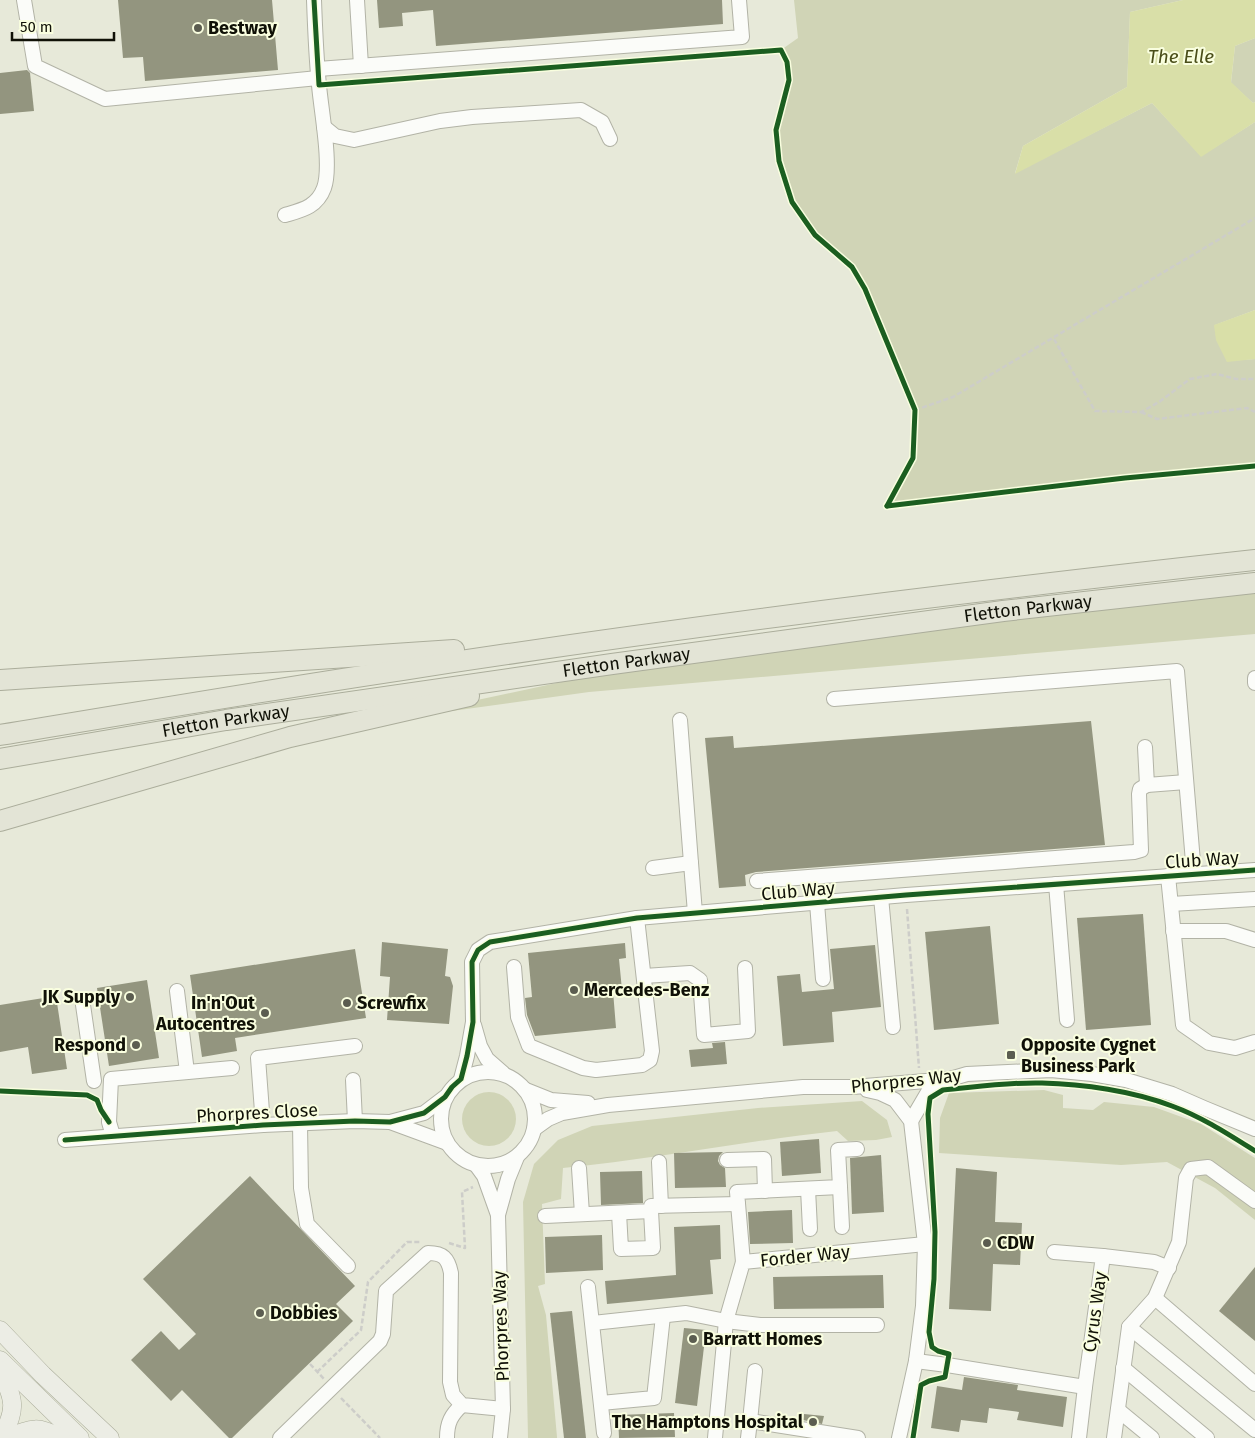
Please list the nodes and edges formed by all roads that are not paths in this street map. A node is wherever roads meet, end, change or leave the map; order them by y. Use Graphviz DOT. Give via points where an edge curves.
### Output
graph roads {
  1 [pos="24,0"];
  2 [pos="314,0"];
  3 [pos="357,0"];
  4 [pos="739,0"];
  5 [pos="361,66"];
  6 [pos="318,77"];
  7 [pos="324,128"];
  8 [pos="610,139"];
  9 [pos="285,214"];
  10 [pos="1255,560"];
  11 [pos="1255,583"];
  12 [pos="607,640"];
  13 [pos="612,664"];
  14 [pos="1254,678"];
  15 [pos="0,680"];
  16 [pos="1255,683"];
  17 [pos="834,700"];
  18 [pos="680,720"];
  19 [pos="0,735"];
  20 [pos="1145,748"];
  21 [pos="0,759"];
  22 [pos="1186,782"];
  23 [pos="1147,785"];
  24 [pos="0,820"];
  25 [pos="690,863"];
  26 [pos="653,868"];
  27 [pos="1255,870"];
  28 [pos="1194,874"];
  29 [pos="1168,876"];
  30 [pos="757,881"];
  31 [pos="1056,884"];
  32 [pos="881,897"];
  33 [pos="1255,899"];
  34 [pos="816,903"];
  35 [pos="1171,904"];
  36 [pos="696,913"];
  37 [pos="637,918"];
  38 [pos="1173,931"];
  39 [pos="1255,940"];
  40 [pos="514,967"];
  41 [pos="744,968"];
  42 [pos="644,976"];
  43 [pos="823,979"];
  44 [pos="177,992"];
  45 [pos="83,1005"];
  46 [pos="1067,1020"];
  47 [pos="473,1022"];
  48 [pos="893,1027"];
  49 [pos="1255,1042"];
  50 [pos="355,1046"];
  51 [pos="232,1068"];
  52 [pos="187,1072"];
  53 [pos="504,1074"];
  54 [pos="967,1074"];
  55 [pos="461,1079"];
  56 [pos="950,1079"];
  57 [pos="94,1080"];
  58 [pos="353,1080"];
  59 [pos="803,1087"];
  60 [pos="853,1087"];
  61 [pos="526,1090"];
  62 [pos="445,1097"];
  63 [pos="608,1105"];
  64 [pos="355,1121"];
  65 [pos="911,1121"];
  66 [pos="390,1122"];
  67 [pos="300,1124"];
  68 [pos="263,1125"];
  69 [pos="534,1129"];
  70 [pos="1255,1129"];
  71 [pos="113,1136"];
  72 [pos="65,1140"];
  73 [pos="447,1143"];
  74 [pos="857,1150"];
  75 [pos="517,1157"];
  76 [pos="728,1160"];
  77 [pos="659,1162"];
  78 [pos="476,1165"];
  79 [pos="579,1168"];
  80 [pos="840,1187"];
  81 [pos="808,1189"];
  82 [pos="765,1191"];
  83 [pos="1255,1201"];
  84 [pos="738,1204"];
  85 [pos="656,1209"];
  86 [pos="619,1213"];
  87 [pos="498,1214"];
  88 [pos="582,1214"];
  89 [pos="545,1216"];
  90 [pos="842,1227"];
  91 [pos="810,1229"];
  92 [pos="925,1244"];
  93 [pos="1054,1252"];
  94 [pos="1103,1256"];
  95 [pos="743,1262"];
  96 [pos="348,1266"];
  97 [pos="1169,1268"];
  98 [pos="588,1286"];
  99 [pos="1155,1298"];
  100 [pos="663,1316"];
  101 [pos="726,1321"];
  102 [pos="593,1323"];
  103 [pos="877,1325"];
  104 [pos="1129,1327"];
  105 [pos="0,1330"];
  106 [pos="0,1360"];
  107 [pos="916,1361"];
  108 [pos="1123,1368"];
  109 [pos="0,1370"];
  110 [pos="755,1371"];
  111 [pos="1255,1384"];
  112 [pos="1085,1387"];
  113 [pos="601,1403"];
  114 [pos="462,1405"];
  115 [pos="503,1409"];
  116 [pos="1118,1410"];
  117 [pos="750,1421"];
  118 [pos="1255,1430"];
  119 [pos="604,1434"];
  120 [pos="1,1438"];
  121 [pos="9,1438"];
  122 [pos="61,1438"];
  123 [pos="80,1438"];
  124 [pos="110,1438"];
  125 [pos="280,1438"];
  126 [pos="447,1438"];
  127 [pos="500,1438"];
  128 [pos="715,1438"];
  129 [pos="748,1438"];
  130 [pos="858,1438"];
  131 [pos="899,1438"];
  132 [pos="1079,1438"];
  133 [pos="1114,1438"];
  134 [pos="1152,1438"];
  135 [pos="1208,1438"];
  1 -- 6 [label="street" via="35,66 105,99"];
  2 -- 6 [label="street"];
  3 -- 5 [label="street"];
  4 -- 5 [label="street" via="742,37"];
  5 -- 6 [label="street"];
  6 -- 7 [label="street"];
  7 -- 8 [label="street" via="335,136 354,140 440,121 582,110 602,122"];
  7 -- 9 [label="street" via="327,173 324,188 309,208"];
  10 -- 12 [label="highway, Fletton Parkway" via="999,588"];
  11 -- 13 [label="highway, Fletton Parkway" via="1003,611"];
  12 -- 15 [label="highway"];
  12 -- 19 [label="highway, Fletton Parkway"];
  13 -- 21 [label="highway, Fletton Parkway" via="226,720"];
  13 -- 24 [label="highway" via="290,737"];
  14 -- 16 [label="street"];
  17 -- 22 [label="street" via="1177,671"];
  18 -- 25 [label="street"];
  20 -- 23 [label="street"];
  22 -- 23 [label="street"];
  22 -- 28 [label="street"];
  23 -- 30 [label="street" via="1140,789 1139,794 1142,850 1134,852"];
  25 -- 26 [label="street"];
  25 -- 36 [label="street"];
  27 -- 28 [label="street, Club Way"];
  28 -- 29 [label="street, Club Way"];
  29 -- 31 [label="street, Club Way"];
  29 -- 35 [label="street"];
  31 -- 32 [label="street, Club Way"];
  31 -- 46 [label="street"];
  32 -- 34 [label="street, Club Way"];
  32 -- 48 [label="street"];
  33 -- 35 [label="street"];
  34 -- 36 [label="street, Club Way"];
  34 -- 43 [label="street"];
  35 -- 38 [label="street"];
  36 -- 37 [label="street, Club Way"];
  37 -- 42 [label="street"];
  37 -- 47 [label="street, Club Way" via="490,942 478,950 472,962"];
  38 -- 39 [label="street" via="1226,931"];
  38 -- 49 [label="street" via="1183,1025 1209,1043 1235,1048"];
  40 -- 42 [label="street" via="518,1017 528,1046 596,1070 642,1065 650,1060 652,1051"];
  41 -- 42 [label="street" via="748,1031 704,1035 700,980 690,973"];
  44 -- 52 [label="street"];
  45 -- 57 [label="street"];
  47 -- 53 [label="street, Club Way" via="487,1059"];
  47 -- 55 [label="street, Club Way"];
  50 -- 68 [label="street" via="258,1058"];
  51 -- 52 [label="street"];
  52 -- 71 [label="street" via="111,1079 109,1122"];
  53 -- 55 [label="street" via="489,1071"];
  53 -- 61 [label="street"];
  54 -- 56 [label="street, Phorpres Way"];
  54 -- 59 [label="street" via="938,1072 832,1081"];
  54 -- 70 [label="street, Phorpres Way" via="1051,1070 1126,1080 1172,1094"];
  55 -- 62 [label="street"];
  56 -- 60 [label="street, Phorpres Way"];
  56 -- 65 [label="street" via="928,1092"];
  58 -- 64 [label="street"];
  59 -- 60 [label="street, Phorpres Way"];
  59 -- 63 [label="street, Phorpres Way"];
  60 -- 65 [label="street" via="895,1100"];
  61 -- 63 [label="street, Phorpres Way" via="551,1100"];
  61 -- 69 [label="street" via="533,1102"];
  62 -- 66 [label="street, Phorpres Close" via="424,1113"];
  62 -- 73 [label="street" via="440,1112 441,1128"];
  63 -- 69 [label="street, Phorpres Way" via="562,1113 548,1118"];
  64 -- 66 [label="street, Phorpres Close"];
  64 -- 67 [label="street, Phorpres Close"];
  65 -- 92 [label="street"];
  66 -- 73 [label="street, Phorpres Close"];
  67 -- 68 [label="street, Phorpres Close"];
  67 -- 96 [label="street" via="301,1188 307,1224"];
  68 -- 71 [label="street, Phorpres Close"];
  69 -- 75 [label="street" via="525,1149"];
  71 -- 72 [label="street, Phorpres Close"];
  73 -- 78 [label="street" via="454,1153"];
  74 -- 80 [label="street" via="838,1150"];
  75 -- 78 [label="street" via="504,1164"];
  75 -- 87 [label="street, Phorpres Way"];
  76 -- 82 [label="street" via="764,1158"];
  77 -- 85 [label="street"];
  78 -- 87 [label="street, Phorpres Way" via="484,1176"];
  79 -- 88 [label="street"];
  80 -- 81 [label="street"];
  80 -- 90 [label="street"];
  81 -- 82 [label="street"];
  81 -- 91 [label="street"];
  82 -- 84 [label="street" via="737,1192"];
  83 -- 97 [label="street" via="1208,1167 1191,1168 1186,1178 1179,1242"];
  84 -- 85 [label="street"];
  84 -- 95 [label="street"];
  85 -- 86 [label="street"];
  85 -- 86 [label="street" via="653,1248 621,1249"];
  86 -- 88 [label="street"];
  87 -- 115 [label="street, Phorpres Way"];
  88 -- 89 [label="street"];
  92 -- 95 [label="street, Forder Way"];
  92 -- 107 [label="street" via="923,1306"];
  93 -- 94 [label="street, Cyrus Way"];
  94 -- 97 [label="street" via="1154,1262"];
  94 -- 112 [label="street, Cyrus Way"];
  95 -- 101 [label="street, Forder Way"];
  97 -- 99 [label="street"];
  98 -- 102 [label="street"];
  99 -- 104 [label="street"];
  99 -- 111 [label="street"];
  100 -- 101 [label="street" via="686,1313"];
  100 -- 102 [label="street"];
  100 -- 113 [label="street" via="654,1398"];
  101 -- 103 [label="street" via="760,1325"];
  101 -- 128 [label="street, Forder Way"];
  102 -- 113 [label="street"];
  104 -- 108 [label="street"];
  104 -- 118 [label="street"];
  105 -- 124 [label="main road"];
  106 -- 123 [label="main road"];
  107 -- 112 [label="street"];
  107 -- 131 [label="street"];
  108 -- 116 [label="street"];
  108 -- 135 [label="street"];
  109 -- 120 [label="main road" via="13,1408"];
  110 -- 117 [label="street"];
  112 -- 132 [label="street, Cyrus Way"];
  113 -- 119 [label="street"];
  114 -- 115 [label="street"];
  114 -- 125 [label="street" via="453,1395 450,1382 449,1263 437,1253 428,1253 386,1291 380,1341"];
  114 -- 126 [label="street" via="447,1424"];
  115 -- 127 [label="street, Phorpres Way"];
  116 -- 133 [label="street"];
  116 -- 134 [label="street"];
  117 -- 129 [label="street"];
  117 -- 130 [label="street"];
  121 -- 122 [label="main road" via="44,1429"];
}
